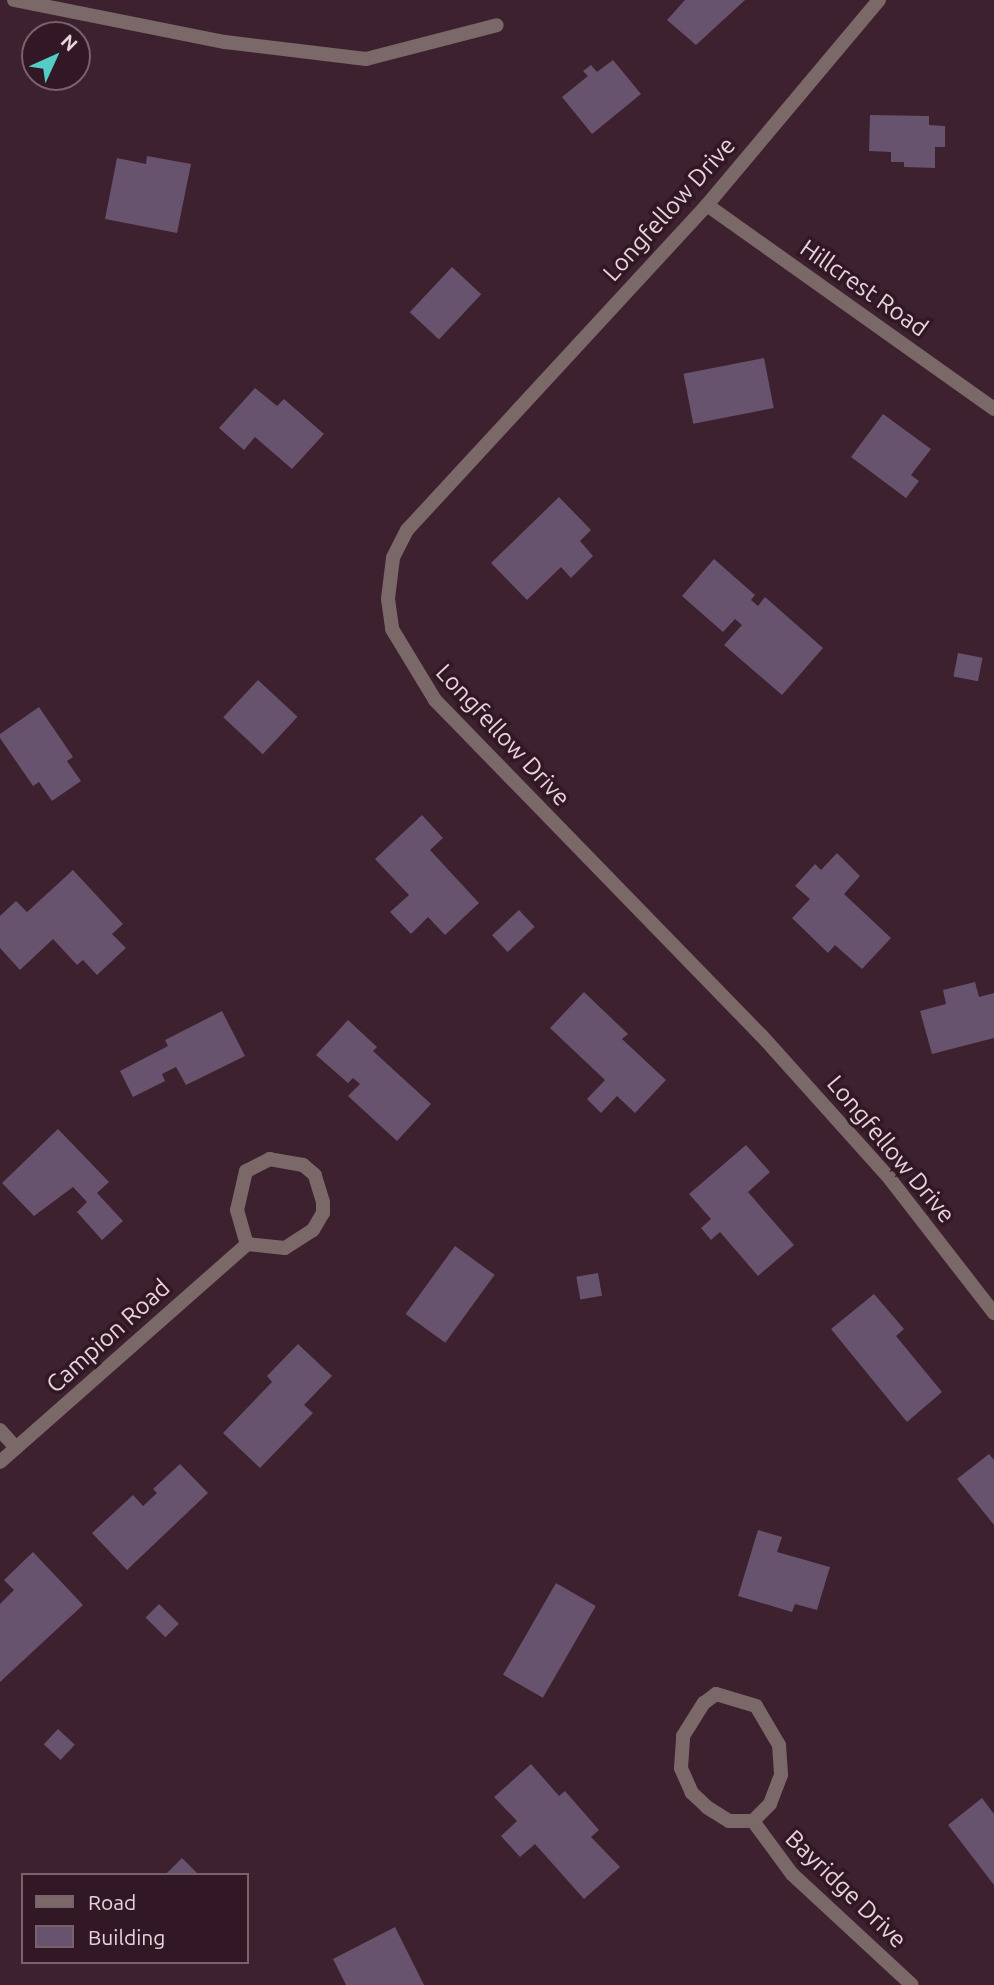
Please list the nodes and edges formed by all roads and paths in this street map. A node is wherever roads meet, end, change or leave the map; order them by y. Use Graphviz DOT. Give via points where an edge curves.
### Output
graph roads {
  1 [pos="14,0"];
  2 [pos="879,0"];
  3 [pos="497,25"];
  4 [pos="707,205"];
  5 [pos="994,409"];
  6 [pos="247,1244"];
  7 [pos="994,1312"];
  8 [pos="0,1430"];
  9 [pos="16,1448"];
  10 [pos="0,1462"];
  11 [pos="753,1821"];
  12 [pos="912,1985"];
  1 -- 3 [label="street" via="225,42 366,59"];
  2 -- 4 [label="street, Longfellow Drive"];
  4 -- 5 [label="street, Hillcrest Road"];
  4 -- 7 [label="street, Longfellow Drive" via="407,530 388,577 392,629 435,700 761,1035 890,1179"];
  6 -- 6 [label="street" via="285,1248 313,1230 323,1213 315,1175 303,1165 270,1159 246,1171 237,1210"];
  6 -- 9 [label="street, Campion Road"];
  8 -- 9 [label="street"];
  9 -- 10 [label="street, Campion Road"];
  11 -- 11 [label="street, Bayridge Drive" via="729,1821 707,1807 692,1793 681,1768 683,1737 704,1703 716,1694 756,1706 779,1745 781,1775 771,1804"];
  11 -- 12 [label="street, Bayridge Drive" via="792,1874"];
}
